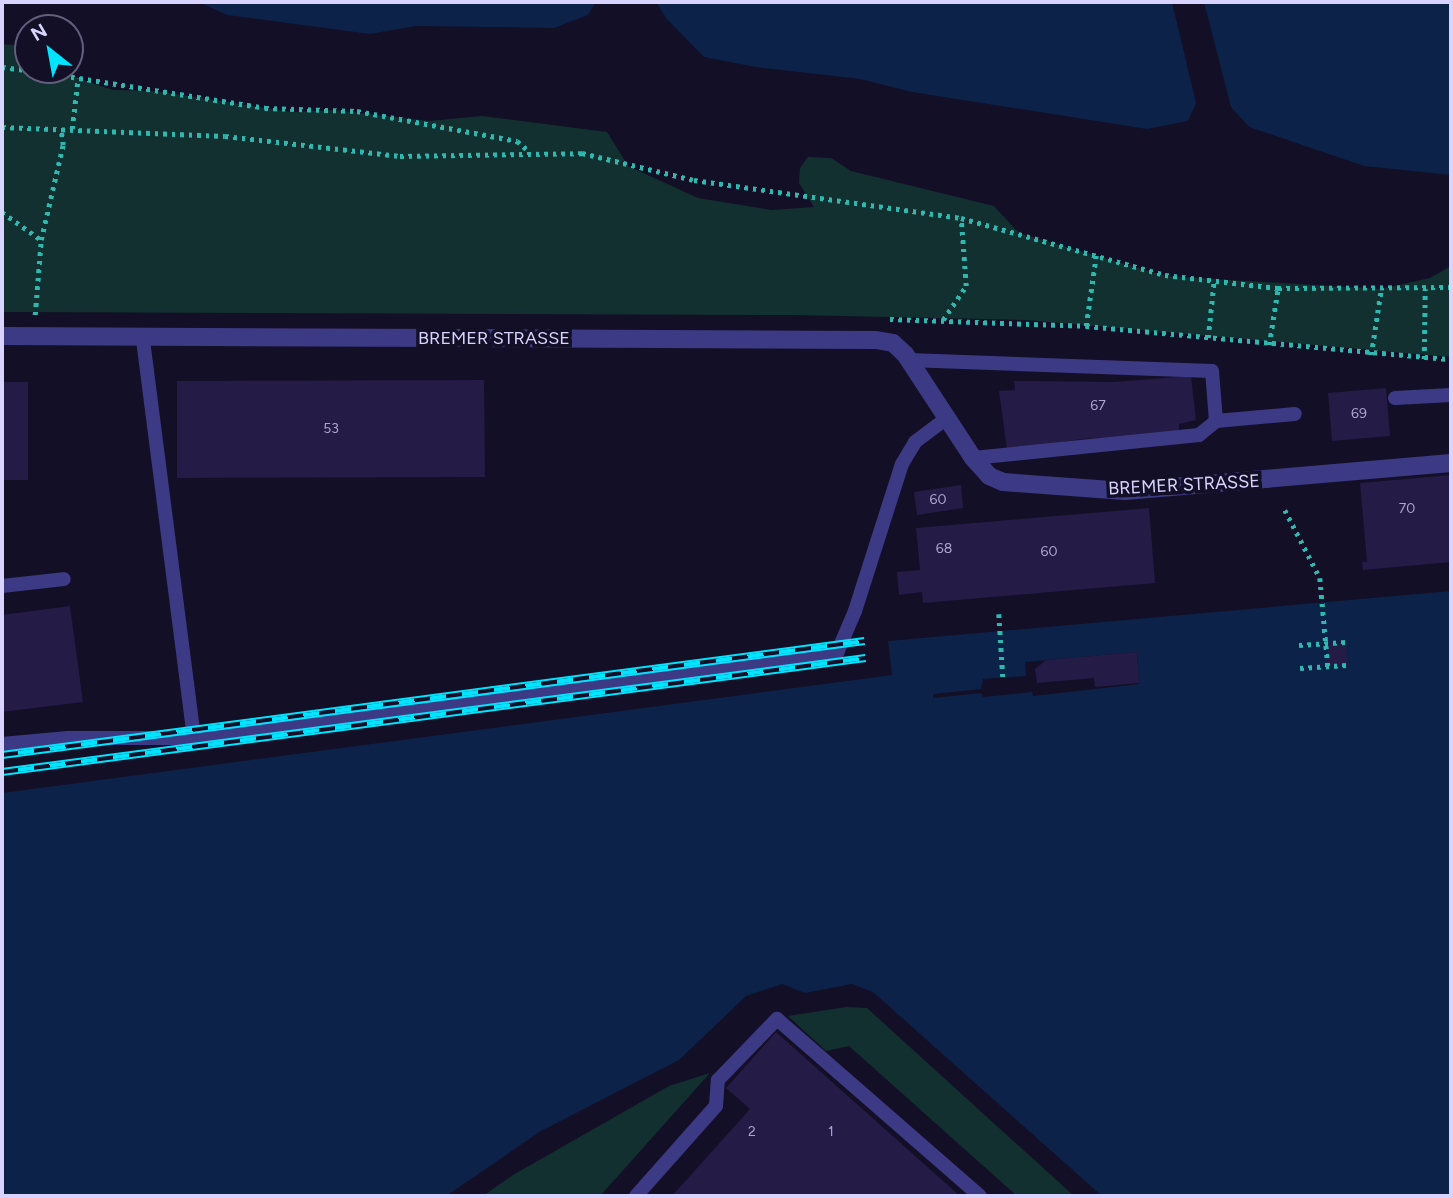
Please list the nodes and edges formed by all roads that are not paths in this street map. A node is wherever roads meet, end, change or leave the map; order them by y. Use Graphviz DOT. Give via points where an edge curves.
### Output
graph roads {
  1 [pos="2,336"];
  2 [pos="143,338"];
  3 [pos="909,360"];
  4 [pos="1451,395"];
  5 [pos="1395,398"];
  6 [pos="1295,414"];
  7 [pos="946,419"];
  8 [pos="1216,421"];
  9 [pos="973,458"];
  10 [pos="1451,463"];
  11 [pos="64,579"];
  12 [pos="2,586"];
  13 [pos="194,738"];
  14 [pos="2,744"];
  15 [pos="636,1196"];
  16 [pos="979,1196"];
  1 -- 2 [label="street, BREMER STRASSE"];
  2 -- 3 [label="street, BREMER STRASSE" via="877,341 893,343"];
  2 -- 13 [label="lane"];
  3 -- 7 [label="street, BREMER STRASSE"];
  3 -- 8 [label="lane" via="1213,371"];
  4 -- 5 [label="lane"];
  6 -- 8 [label="lane"];
  7 -- 9 [label="street, BREMER STRASSE"];
  7 -- 13 [label="lane" via="915,442 902,464 837,653"];
  8 -- 9 [label="lane" via="1199,435"];
  9 -- 10 [label="street, BREMER STRASSE" via="989,476 1003,482 1125,491"];
  11 -- 12 [label="lane"];
  13 -- 14 [label="lane" via="68,738"];
  15 -- 16 [label="lane" via="716,1106 718,1080 777,1019"];
}
